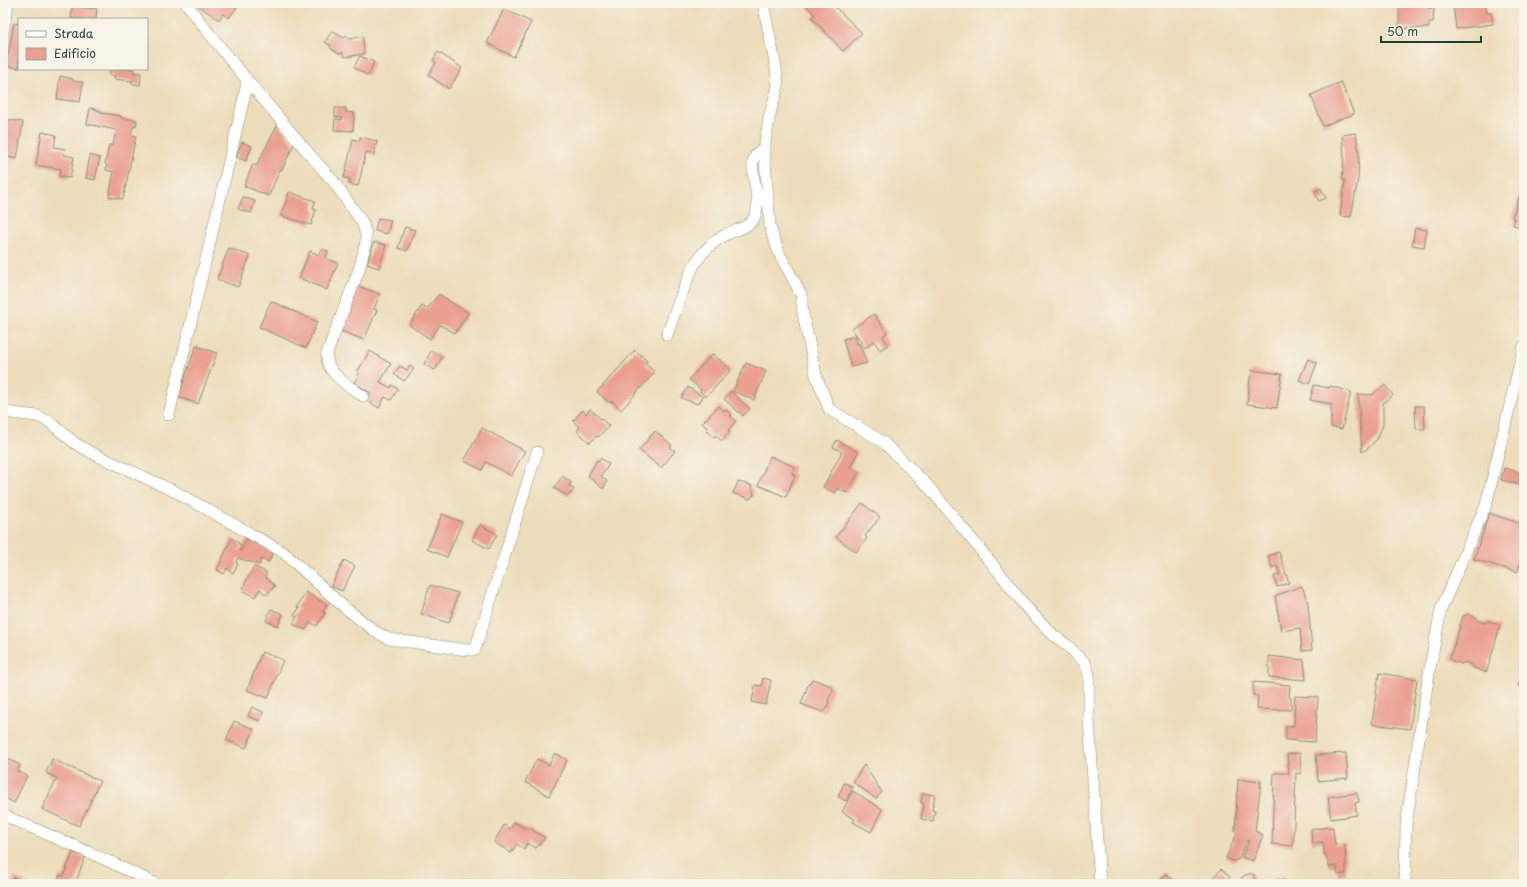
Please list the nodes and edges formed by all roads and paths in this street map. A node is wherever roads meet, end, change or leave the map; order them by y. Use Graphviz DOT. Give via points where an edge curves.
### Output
graph roads {
  1 [pos="5,3"];
  2 [pos="186,3"];
  3 [pos="764,3"];
  4 [pos="3,32"];
  5 [pos="247,80"];
  6 [pos="764,148"];
  7 [pos="667,335"];
  8 [pos="1524,346"];
  9 [pos="363,396"];
  10 [pos="3,412"];
  11 [pos="169,415"];
  12 [pos="537,452"];
  13 [pos="3,815"];
  14 [pos="156,884"];
  15 [pos="1100,884"];
  16 [pos="1405,884"];
  1 -- 4 [label="street"];
  2 -- 5 [label="street"];
  3 -- 6 [label="street" via="778,86"];
  5 -- 9 [label="street" via="334,182 362,222 366,242 359,270 326,360 329,369"];
  5 -- 11 [label="street"];
  6 -- 7 [label="street" via="757,153 753,161 756,216 751,224 726,234 700,256"];
  6 -- 15 [label="street" via="770,225 780,255 801,294 816,376 828,408 883,442 928,486 1025,606 1085,663 1089,674 1089,720"];
  8 -- 16 [label="street" via="1486,505 1441,609 1406,825"];
  10 -- 12 [label="street" via="37,416 48,421 76,444 176,492 283,552 344,608 389,639 467,650 475,650"];
  13 -- 14 [label="street" via="104,858"];
}
